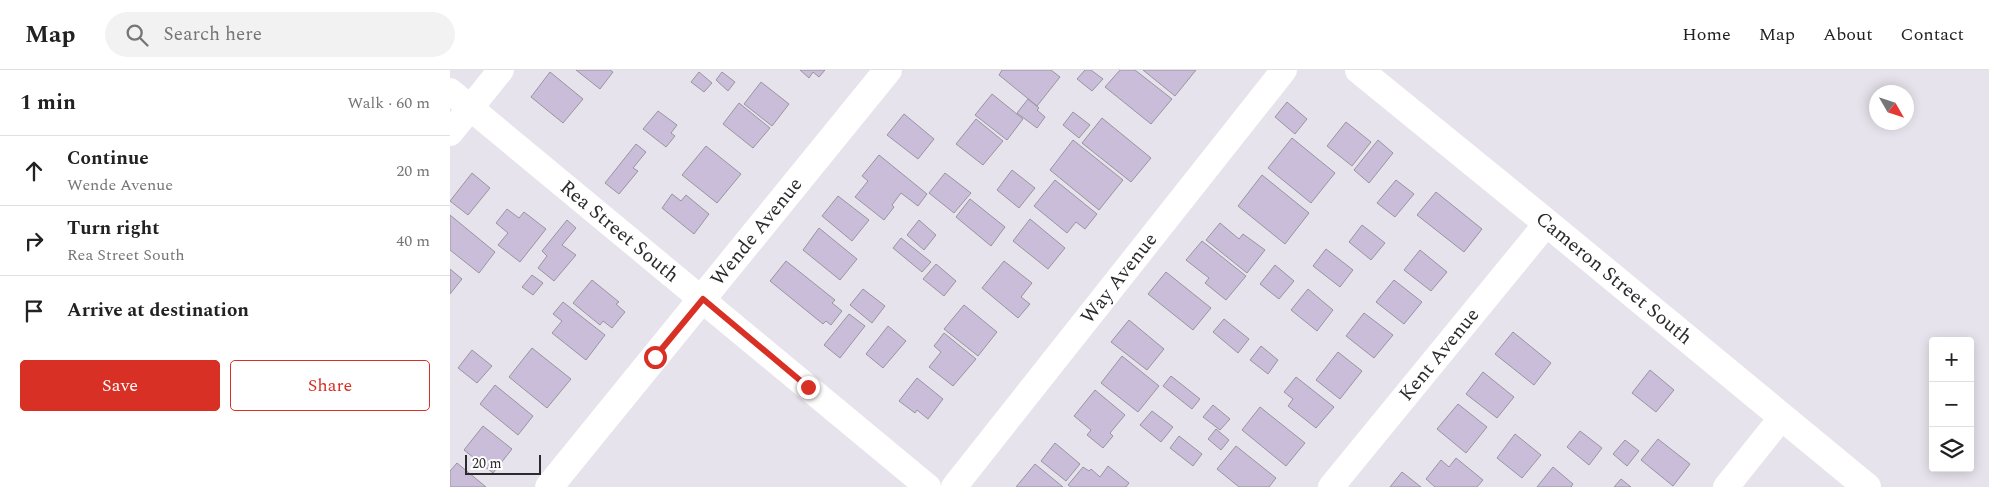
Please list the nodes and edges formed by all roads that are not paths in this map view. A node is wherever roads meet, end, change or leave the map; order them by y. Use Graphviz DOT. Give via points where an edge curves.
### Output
graph roads {
  1 [pos="501,70"];
  2 [pos="888,70"];
  3 [pos="1284,70"];
  4 [pos="1358,70"];
  5 [pos="450,91"];
  6 [pos="471,108"];
  7 [pos="450,133"];
  8 [pos="1548,223"];
  9 [pos="703,299"];
  10 [pos="1782,417"];
  11 [pos="549,487"];
  12 [pos="928,487"];
  13 [pos="954,487"];
  14 [pos="1331,487"];
  15 [pos="1726,487"];
  16 [pos="1867,487"];
  1 -- 6 [label="street"];
  2 -- 9 [label="street, Wende Avenue"];
  3 -- 13 [label="street, Way Avenue"];
  4 -- 8 [label="street, Cameron Street South"];
  5 -- 6 [label="street, Rea Street South"];
  6 -- 7 [label="street"];
  6 -- 9 [label="street, Rea Street South"];
  8 -- 10 [label="street, Cameron Street South"];
  8 -- 14 [label="street, Kent Avenue"];
  9 -- 11 [label="street, Wende Avenue"];
  9 -- 12 [label="street, Rea Street South"];
  10 -- 15 [label="street"];
  10 -- 16 [label="street, Cameron Street South"];
}
